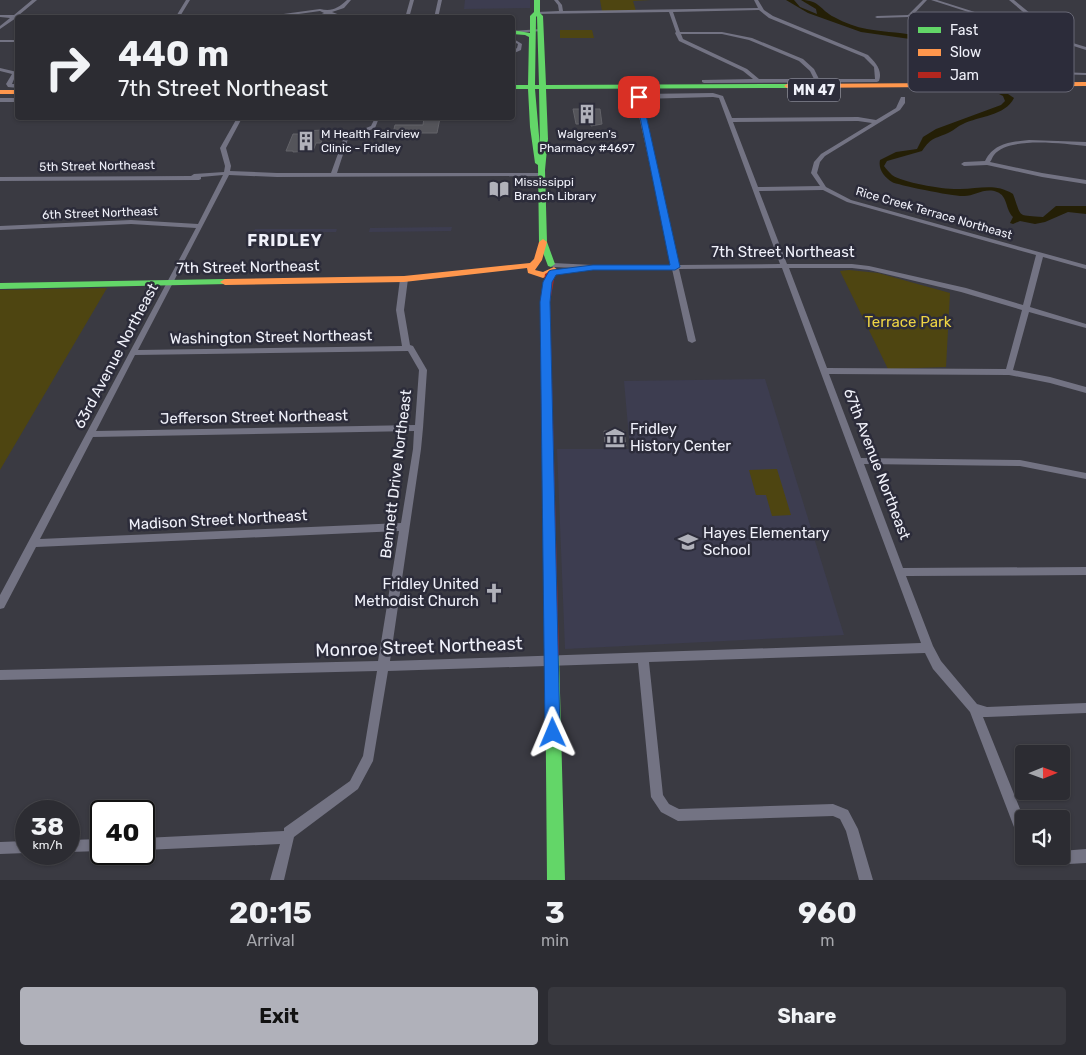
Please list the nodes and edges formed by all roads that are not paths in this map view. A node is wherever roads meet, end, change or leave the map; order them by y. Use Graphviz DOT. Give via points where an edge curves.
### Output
graph roads {
  1 [pos="35,0"];
  2 [pos="188,0"];
  3 [pos="349,0"];
  4 [pos="412,0"];
  5 [pos="440,0"];
  6 [pos="537,0"];
  7 [pos="556,0"];
  8 [pos="756,0"];
  9 [pos="925,0"];
  10 [pos="932,0"];
  11 [pos="1011,0"];
  12 [pos="761,9"];
  13 [pos="330,12"];
  14 [pos="671,12"];
  15 [pos="913,12"];
  16 [pos="970,12"];
  17 [pos="1026,12"];
  18 [pos="536,13"];
  19 [pos="561,13"];
  20 [pos="16,15"];
  21 [pos="179,15"];
  22 [pos="278,15"];
  23 [pos="322,15"];
  24 [pos="338,15"];
  25 [pos="408,15"];
  26 [pos="437,15"];
  27 [pos="0,16"];
  28 [pos="15,16"];
  29 [pos="908,16"];
  30 [pos="877,17"];
  31 [pos="0,28"];
  32 [pos="515,32"];
  33 [pos="535,32"];
  34 [pos="678,33"];
  35 [pos="0,41"];
  36 [pos="15,41"];
  37 [pos="515,41"];
  38 [pos="1074,46"];
  39 [pos="1086,50"];
  40 [pos="515,52"];
  41 [pos="0,69"];
  42 [pos="15,73"];
  43 [pos="15,73"];
  44 [pos="757,80"];
  45 [pos="818,80"];
  46 [pos="704,81"];
  47 [pos="683,82"];
  48 [pos="908,85"];
  49 [pos="15,86"];
  50 [pos="731,86"];
  51 [pos="515,87"];
  52 [pos="908,88"];
  53 [pos="538,89"];
  54 [pos="515,91"];
  55 [pos="0,92"];
  56 [pos="15,92"];
  57 [pos="0,96"];
  58 [pos="15,96"];
  59 [pos="639,97"];
  60 [pos="903,98"];
  61 [pos="0,100"];
  62 [pos="15,100"];
  63 [pos="238,120"];
  64 [pos="376,120"];
  65 [pos="730,120"];
  66 [pos="876,122"];
  67 [pos="1086,144"];
  68 [pos="987,163"];
  69 [pos="964,164"];
  70 [pos="541,172"];
  71 [pos="455,174"];
  72 [pos="267,175"];
  73 [pos="333,175"];
  74 [pos="226,176"];
  75 [pos="0,179"];
  76 [pos="1086,182"];
  77 [pos="824,188"];
  78 [pos="755,189"];
  79 [pos="200,226"];
  80 [pos="0,228"];
  81 [pos="543,242"];
  82 [pos="1040,255"];
  83 [pos="784,266"];
  84 [pos="593,267"];
  85 [pos="675,267"];
  86 [pos="1086,268"];
  87 [pos="534,269"];
  88 [pos="551,269"];
  89 [pos="404,279"];
  90 [pos="170,284"];
  91 [pos="0,286"];
  92 [pos="545,302"];
  93 [pos="1026,309"];
  94 [pos="1086,326"];
  95 [pos="692,341"];
  96 [pos="410,348"];
  97 [pos="133,353"];
  98 [pos="824,371"];
  99 [pos="1009,372"];
  100 [pos="1086,390"];
  101 [pos="419,428"];
  102 [pos="90,434"];
  103 [pos="858,460"];
  104 [pos="1086,476"];
  105 [pos="405,527"];
  106 [pos="32,543"];
  107 [pos="1086,571"];
  108 [pos="901,572"];
  109 [pos="0,605"];
  110 [pos="928,648"];
  111 [pos="643,657"];
  112 [pos="551,660"];
  113 [pos="384,666"];
  114 [pos="0,675"];
  115 [pos="1086,708"];
  116 [pos="974,709"];
  117 [pos="1015,812"];
  118 [pos="287,837"];
  119 [pos="155,843"];
  120 [pos="15,847"];
  121 [pos="0,848"];
  122 [pos="1086,856"];
  123 [pos="1070,857"];
  124 [pos="277,880"];
  125 [pos="556,880"];
  126 [pos="866,880"];
  1 -- 20 [label="street"];
  2 -- 21 [label="street"];
  3 -- 13 [label="street"];
  4 -- 25 [label="street"];
  5 -- 26 [label="street"];
  6 -- 18 [label="street"];
  7 -- 19 [label="street"];
  8 -- 12 [label="street"];
  9 -- 15 [label="street"];
  10 -- 16 [label="street"];
  11 -- 17 [label="street"];
  12 -- 14 [label="street"];
  12 -- 45 [label="street" via="771,17 866,56 876,67 878,77 877,80"];
  13 -- 22 [label="street" via="314,10"];
  13 -- 23 [label="street"];
  13 -- 24 [label="street"];
  14 -- 19 [label="street"];
  14 -- 34 [label="street"];
  18 -- 19 [label="street"];
  18 -- 33 [label="street" via="533,16"];
  27 -- 28 [label="street"];
  28 -- 31 [label="street"];
  29 -- 30 [label="street"];
  32 -- 33 [label="street"];
  33 -- 53 [label="street"];
  34 -- 44 [label="street" via="684,42 745,70"];
  34 -- 45 [label="street" via="722,33 750,38 801,60"];
  35 -- 36 [label="street"];
  37 -- 40 [label="street" via="520,46"];
  38 -- 39 [label="street"];
  41 -- 43 [label="street"];
  42 -- 49 [label="street" via="9,84"];
  44 -- 45 [label="street"];
  44 -- 46 [label="street"];
  47 -- 50 [label="street"];
  48 -- 50 [label="street, MN 47"];
  50 -- 53 [label="street, MN 47"];
  51 -- 53 [label="street, MN 47"];
  52 -- 53 [label="street, MN 47"];
  53 -- 54 [label="street, MN 47"];
  53 -- 70 [label="street" via="533,142"];
  55 -- 56 [label="street"];
  57 -- 58 [label="street"];
  59 -- 65 [label="street, 67th Avenue Northeast" via="717,95 721,97"];
  59 -- 85 [label="street"];
  60 -- 66 [label="street" via="898,109"];
  61 -- 62 [label="street"];
  63 -- 74 [label="street" via="224,148 228,166"];
  64 -- 73 [label="street" via="370,129 346,138"];
  65 -- 66 [label="street"];
  65 -- 78 [label="street, 67th Avenue Northeast"];
  66 -- 77 [label="street" via="831,148 817,162 814,173"];
  67 -- 68 [label="street" via="1011,143 999,146 989,155"];
  68 -- 69 [label="street"];
  68 -- 76 [label="street"];
  70 -- 71 [label="street, 5th Street Northeast"];
  70 -- 81 [label="street"];
  71 -- 73 [label="street, 5th Street Northeast"];
  72 -- 73 [label="street, 5th Street Northeast"];
  72 -- 74 [label="street, 5th Street Northeast"];
  74 -- 75 [label="street, 5th Street Northeast"];
  74 -- 79 [label="street, 63rd Avenue Northeast"];
  77 -- 78 [label="street"];
  77 -- 82 [label="street, Rice Creek Terrace Northeast" via="850,201"];
  78 -- 83 [label="street, 67th Avenue Northeast"];
  79 -- 80 [label="street, 6th Street Northeast" via="131,222"];
  79 -- 90 [label="street, 63rd Avenue Northeast"];
  81 -- 87 [label="street"];
  81 -- 88 [label="street"];
  82 -- 86 [label="street, Rice Creek Terrace Northeast"];
  82 -- 93 [label="street"];
  83 -- 85 [label="street, 7th Street Northeast"];
  83 -- 93 [label="street, 7th Street Northeast" via="868,268 963,290"];
  83 -- 98 [label="street, 67th Avenue Northeast"];
  84 -- 85 [label="street, 7th Street Northeast"];
  84 -- 88 [label="street, 7th Street Northeast"];
  85 -- 95 [label="street"];
  87 -- 88 [label="street, 7th Street Northeast" via="540,276"];
  87 -- 89 [label="street, 7th Street Northeast"];
  87 -- 92 [label="street"];
  88 -- 92 [label="street"];
  89 -- 90 [label="street, 7th Street Northeast"];
  89 -- 96 [label="street, Bennett Drive Northeast" via="400,310 406,347"];
  90 -- 91 [label="street, 7th Street Northeast"];
  90 -- 97 [label="street, 63rd Avenue Northeast"];
  92 -- 112 [label="street"];
  93 -- 94 [label="street, 7th Street Northeast"];
  93 -- 99 [label="street"];
  96 -- 97 [label="street, Washington Street Northeast"];
  96 -- 101 [label="street, Bennett Drive Northeast" via="423,370"];
  97 -- 102 [label="street, 63rd Avenue Northeast"];
  98 -- 99 [label="street"];
  98 -- 103 [label="street, 67th Avenue Northeast"];
  99 -- 100 [label="street"];
  101 -- 102 [label="street, Jefferson Street Northeast"];
  101 -- 105 [label="street, Bennett Drive Northeast"];
  102 -- 106 [label="street, 63rd Avenue Northeast"];
  103 -- 104 [label="street" via="1020,463"];
  103 -- 108 [label="street, 67th Avenue Northeast"];
  105 -- 106 [label="street, Madison Street Northeast"];
  105 -- 113 [label="street, Bennett Drive Northeast"];
  106 -- 109 [label="street, 63rd Avenue Northeast"];
  107 -- 108 [label="street"];
  108 -- 110 [label="street, 67th Avenue Northeast"];
  110 -- 111 [label="street, Monroe Street Northeast"];
  110 -- 116 [label="street, 67th Avenue Northeast" via="937,665"];
  111 -- 112 [label="street, Monroe Street Northeast"];
  111 -- 126 [label="street" via="658,797 665,808 678,815 834,810 844,814 852,829"];
  112 -- 113 [label="street, Monroe Street Northeast"];
  112 -- 125 [label="street"];
  113 -- 114 [label="street, Monroe Street Northeast"];
  113 -- 118 [label="street, Bennett Drive Northeast" via="369,757 354,785"];
  115 -- 116 [label="street" via="986,712"];
  116 -- 117 [label="street, 67th Avenue Northeast"];
  118 -- 119 [label="street"];
  118 -- 124 [label="street"];
  120 -- 121 [label="street"];
  122 -- 123 [label="street"];
}
